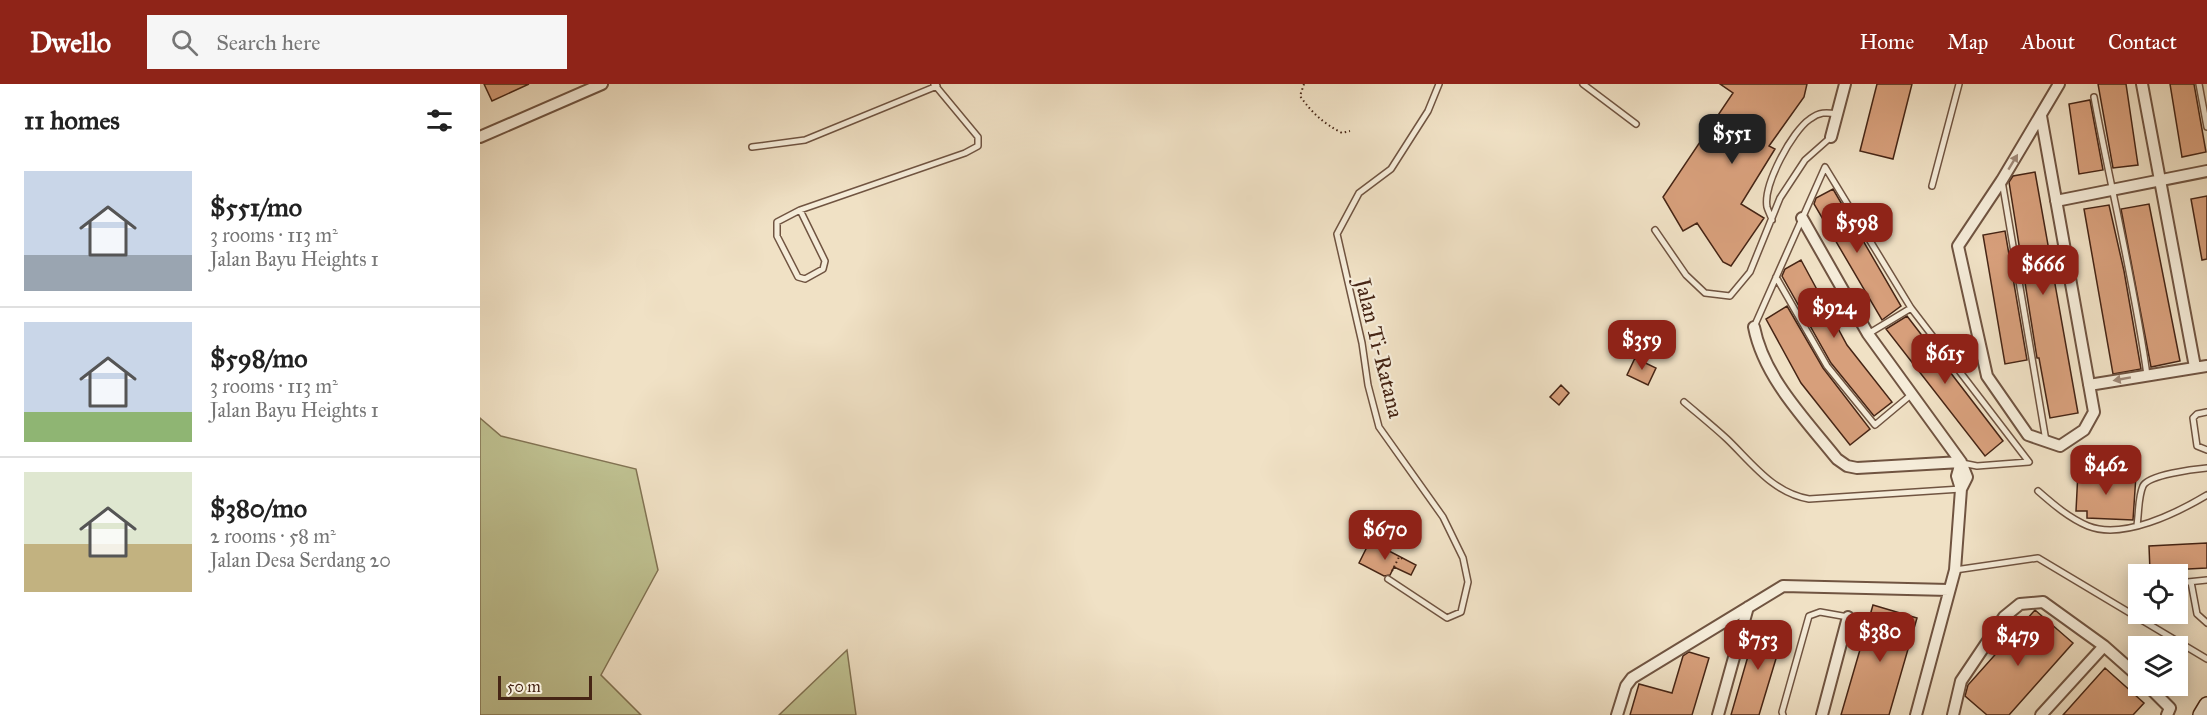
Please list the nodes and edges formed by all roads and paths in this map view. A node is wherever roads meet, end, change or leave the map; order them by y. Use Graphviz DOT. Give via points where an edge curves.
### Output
graph roads {
  1 [pos="602,84"];
  2 [pos="1304,84"];
  3 [pos="1439,84"];
  4 [pos="1583,84"];
  5 [pos="1845,84"];
  6 [pos="1959,84"];
  7 [pos="2059,84"];
  8 [pos="2142,84"];
  9 [pos="2199,84"];
  10 [pos="936,85"];
  11 [pos="584,88"];
  12 [pos="2094,97"];
  13 [pos="1837,114"];
  14 [pos="2041,116"];
  15 [pos="1636,124"];
  16 [pos="2207,127"];
  17 [pos="1350,131"];
  18 [pos="481,135"];
  19 [pos="1831,137"];
  20 [pos="752,147"];
  21 [pos="2207,171"];
  22 [pos="2002,180"];
  23 [pos="2160,181"];
  24 [pos="1932,186"];
  25 [pos="2111,191"];
  26 [pos="2056,201"];
  27 [pos="800,210"];
  28 [pos="1802,218"];
  29 [pos="1772,220"];
  30 [pos="1655,230"];
  31 [pos="1776,277"];
  32 [pos="1911,308"];
  33 [pos="1754,327"];
  34 [pos="1868,334"];
  35 [pos="2207,366"];
  36 [pos="2195,367"];
  37 [pos="2147,375"];
  38 [pos="2089,385"];
  39 [pos="1912,394"];
  40 [pos="1684,402"];
  41 [pos="2207,412"];
  42 [pos="2046,443"];
  43 [pos="2207,450"];
  44 [pos="1961,462"];
  45 [pos="2207,468"];
  46 [pos="1961,489"];
  47 [pos="2038,491"];
  48 [pos="2207,495"];
  49 [pos="2137,525"];
  50 [pos="1405,560"];
  51 [pos="1955,570"];
  52 [pos="1389,579"];
  53 [pos="2207,580"];
  54 [pos="2188,582"];
  55 [pos="2191,582"];
  56 [pos="1948,590"];
  57 [pos="1748,607"];
  58 [pos="1848,617"];
  59 [pos="2207,623"];
  60 [pos="2104,646"];
  61 [pos="2207,659"];
  62 [pos="2128,667"];
  63 [pos="2161,696"];
  64 [pos="2207,705"];
  65 [pos="1617,715"];
  66 [pos="1718,715"];
  67 [pos="1783,715"];
  68 [pos="1822,715"];
  69 [pos="1916,715"];
  70 [pos="1953,715"];
  71 [pos="2041,715"];
  72 [pos="2167,715"];
  73 [pos="2201,715"];
  1 -- 11 [label="street"];
  2 -- 17 [label="path" via="1300,96 1310,111 1342,133"];
  3 -- 52 [label="lane, Jalan Ti-Ratana" via="1428,111 1391,169 1359,193 1338,234 1379,427 1443,516 1463,558 1468,582 1466,601 1461,612 1447,618"];
  4 -- 15 [label="lane"];
  5 -- 13 [label="street"];
  6 -- 24 [label="lane"];
  7 -- 14 [label="street"];
  8 -- 23 [label="street"];
  9 -- 16 [label="lane"];
  10 -- 20 [label="lane" via="805,140"];
  10 -- 27 [label="lane" via="978,137 978,146"];
  11 -- 18 [label="street"];
  12 -- 25 [label="lane"];
  13 -- 19 [label="street"];
  13 -- 29 [label="lane" via="1824,112 1808,119 1784,153 1769,184 1767,206"];
  22 -- 14 [label="street, one-way"];
  14 -- 26 [label="street"];
  19 -- 29 [label="lane" via="1805,160 1780,198"];
  21 -- 23 [label="street"];
  22 -- 42 [label="lane"];
  22 -- 42 [label="street" via="1958,246 1986,376 2028,435"];
  23 -- 25 [label="street"];
  23 -- 36 [label="street"];
  25 -- 26 [label="street"];
  25 -- 37 [label="lane" via="2137,305"];
  26 -- 38 [label="street"];
  27 -- 27 [label="lane" via="825,261 823,269 805,279 798,277 775,230 784,216"];
  28 -- 31 [label="lane"];
  28 -- 32 [label="lane" via="1825,167"];
  28 -- 34 [label="street"];
  29 -- 30 [label="lane" via="1750,272 1730,296 1705,293 1686,275"];
  31 -- 33 [label="lane"];
  31 -- 39 [label="lane" via="1827,366 1875,424"];
  32 -- 34 [label="lane"];
  32 -- 44 [label="lane" via="2029,462 1977,466"];
  33 -- 44 [label="street" via="1759,347 1786,395 1837,459 1847,466"];
  34 -- 39 [label="street"];
  35 -- 36 [label="street"];
  36 -- 37 [label="street"];
  37 -- 38 [label="street, one-way"];
  38 -- 42 [label="street" via="2094,412 2084,430 2060,446"];
  39 -- 44 [label="street"];
  40 -- 46 [label="lane" via="1759,473 1792,496 1809,499"];
  41 -- 43 [label="lane" via="2193,418 2194,441"];
  44 -- 46 [label="street" via="1967,477"];
  45 -- 49 [label="lane" via="2145,482"];
  46 -- 51 [label="street"];
  47 -- 49 [label="lane" via="2064,513 2090,527 2111,530"];
  48 -- 49 [label="lane" via="2180,512"];
  50 -- 52 [label="path" via="1399,557"];
  51 -- 56 [label="street"];
  51 -- 61 [label="lane" via="2038,558"];
  53 -- 55 [label="lane"];
  54 -- 55 [label="lane"];
  55 -- 59 [label="lane" via="2197,614"];
  56 -- 57 [label="street" via="1783,586"];
  56 -- 69 [label="street"];
  57 -- 65 [label="street" via="1632,678"];
  57 -- 66 [label="street"];
  58 -- 67 [label="lane" via="1820,612 1809,616"];
  58 -- 68 [label="street"];
  60 -- 62 [label="street"];
  60 -- 70 [label="street" via="2043,602 2020,604 2004,617 1961,681"];
  60 -- 71 [label="street"];
  63 -- 72 [label="street" via="2170,708"];
  64 -- 73 [label="street"];
}
